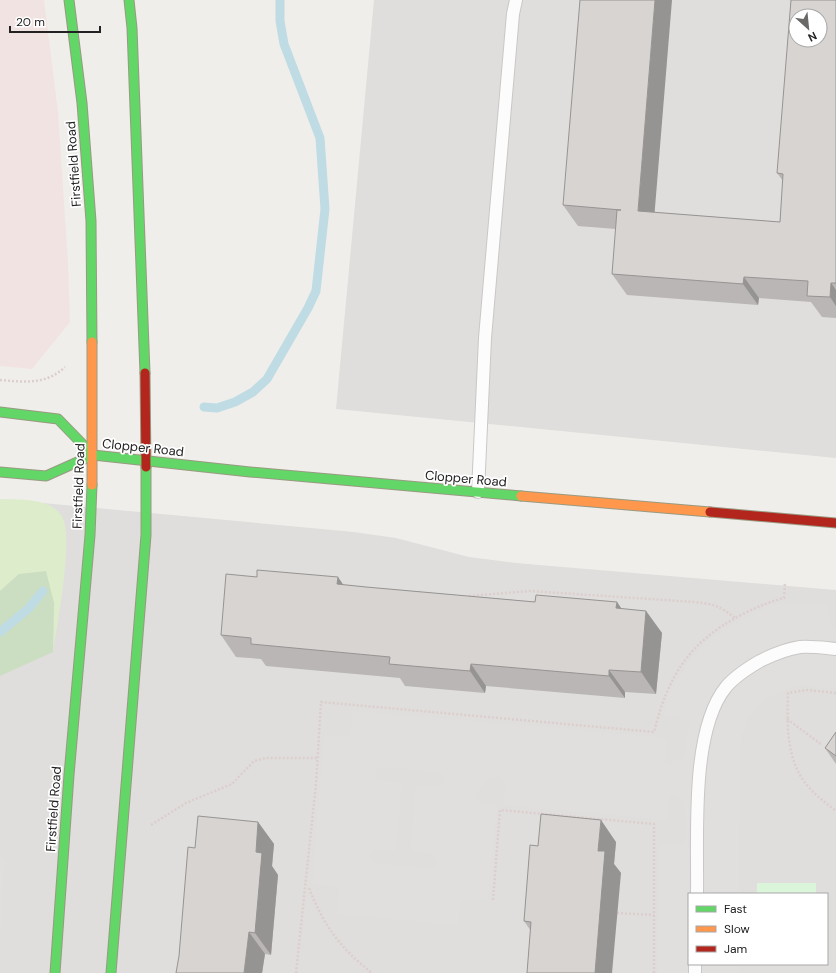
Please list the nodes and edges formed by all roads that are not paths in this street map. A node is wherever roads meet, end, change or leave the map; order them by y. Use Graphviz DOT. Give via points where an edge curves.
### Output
graph roads {
  1 [pos="69,0"];
  2 [pos="129,0"];
  3 [pos="516,0"];
  4 [pos="0,412"];
  5 [pos="93,455"];
  6 [pos="147,460"];
  7 [pos="0,472"];
  8 [pos="478,492"];
  9 [pos="836,523"];
  10 [pos="836,649"];
  11 [pos="696,893"];
  12 [pos="55,973"];
  13 [pos="111,973"];
  1 -- 5 [label="street, Firstfield Road" via="82,103 91,221"];
  2 -- 6 [label="street"];
  3 -- 8 [label="lane" via="485,338"];
  4 -- 5 [label="street, Clopper Road" via="58,419"];
  5 -- 6 [label="street, Clopper Road"];
  5 -- 7 [label="street, Clopper Road" via="46,476"];
  5 -- 12 [label="street, Firstfield Road" via="90,535"];
  6 -- 8 [label="street, Clopper Road" via="250,472"];
  6 -- 13 [label="street" via="146,540"];
  8 -- 9 [label="street, Clopper Road"];
  10 -- 11 [label="lane" via="800,647 772,655 748,668 726,687 714,707 704,742 699,780"];
}
